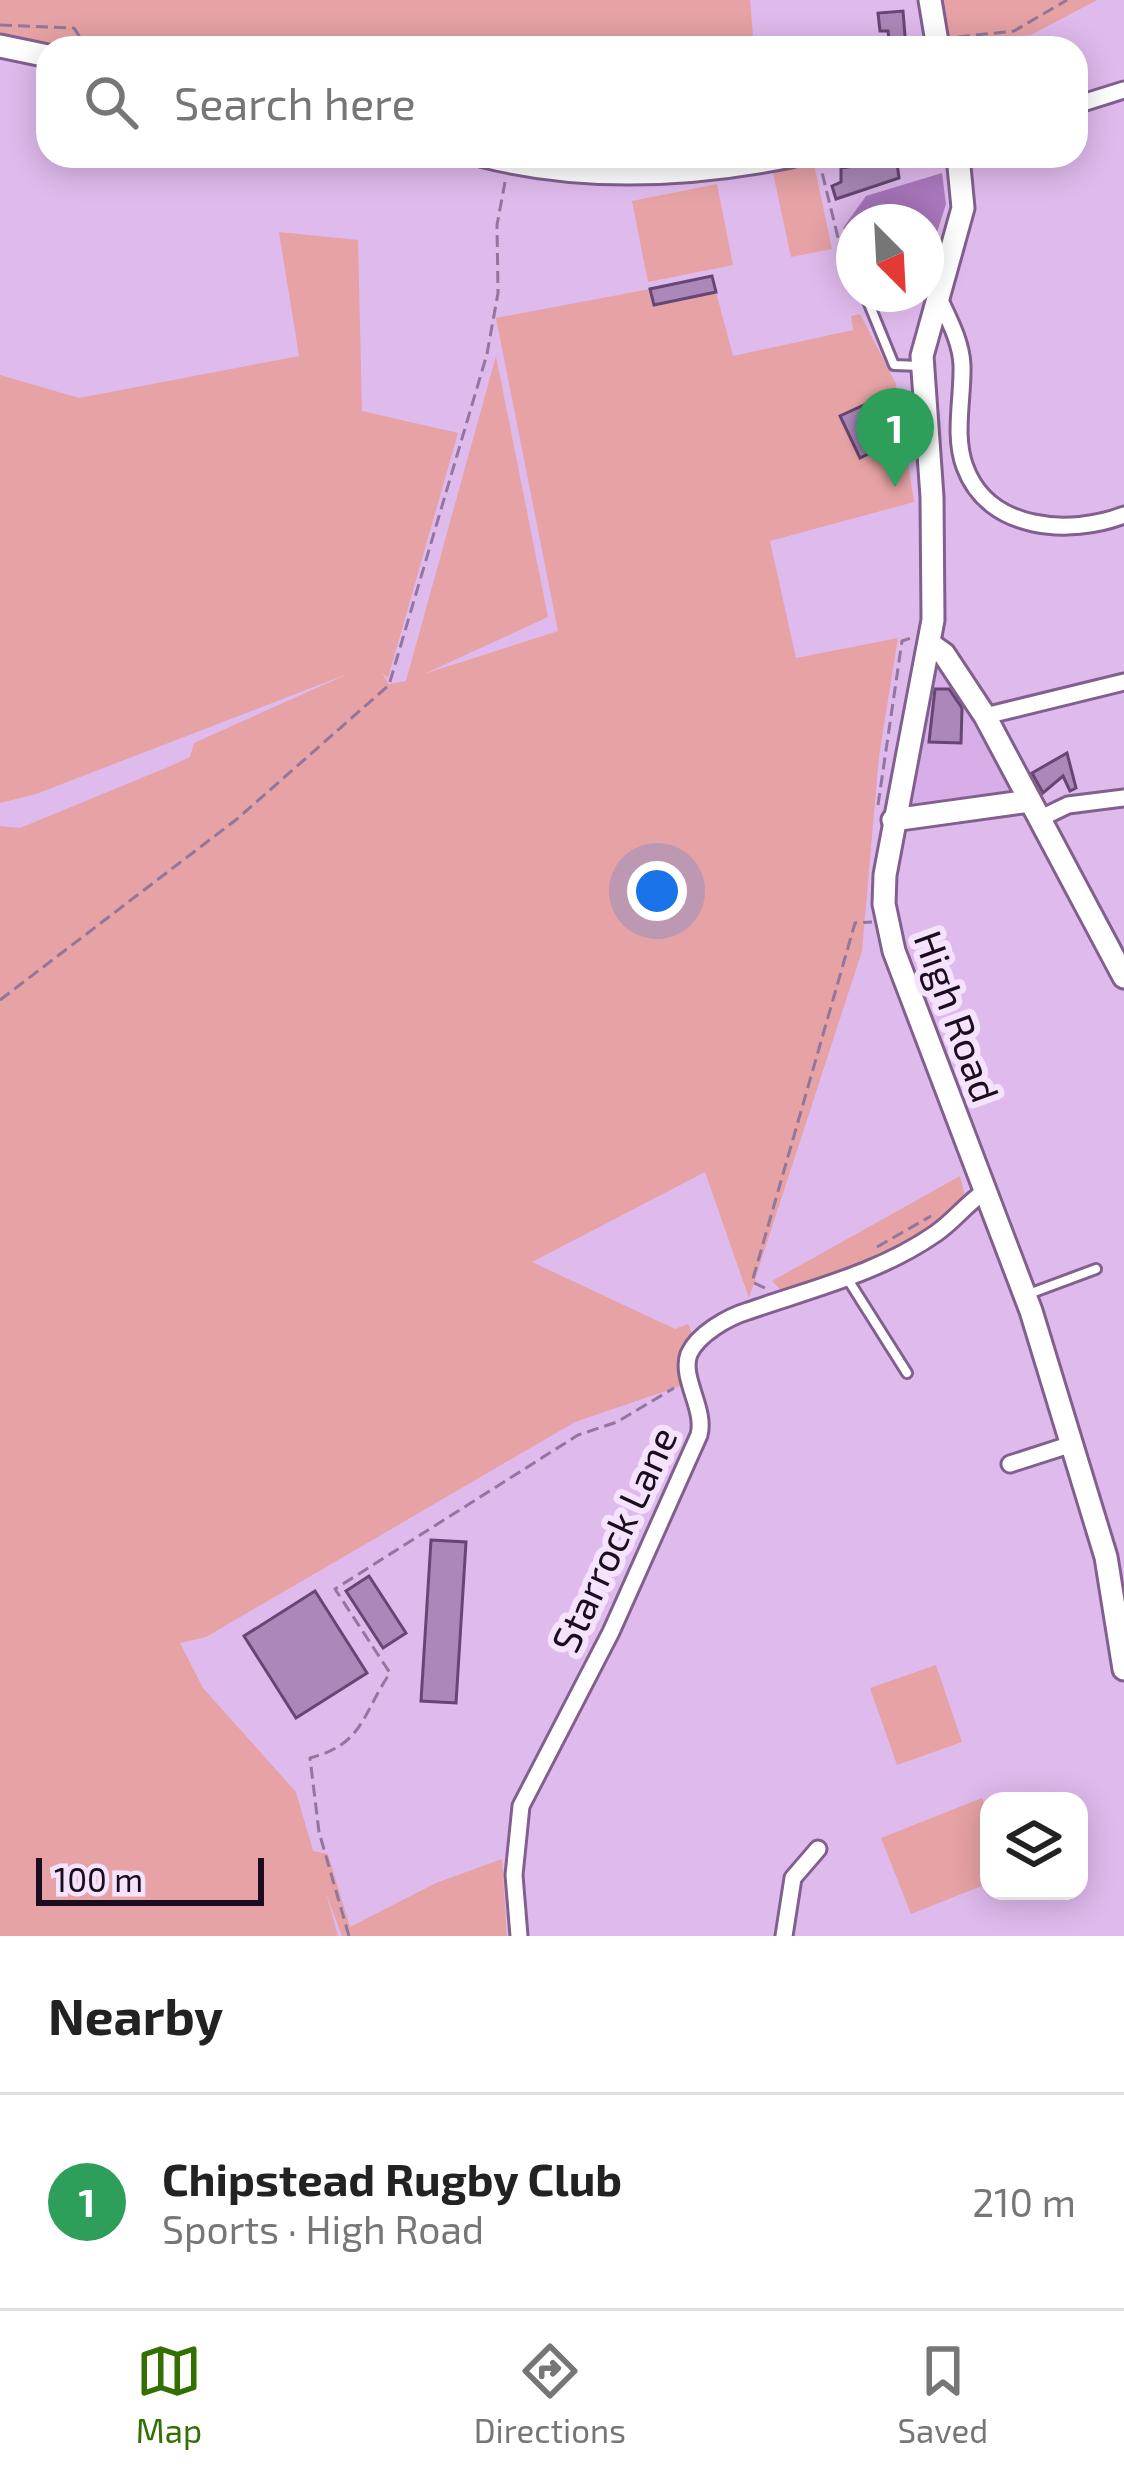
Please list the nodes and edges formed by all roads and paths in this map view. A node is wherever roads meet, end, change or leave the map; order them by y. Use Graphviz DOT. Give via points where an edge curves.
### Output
graph roads {
  1 [pos="930,0"];
  2 [pos="1067,0"];
  3 [pos="0,25"];
  4 [pos="79,36"];
  5 [pos="937,36"];
  6 [pos="985,36"];
  7 [pos="0,46"];
  8 [pos="36,54"];
  9 [pos="1124,90"];
  10 [pos="1088,101"];
  11 [pos="508,168"];
  12 [pos="618,168"];
  13 [pos="716,168"];
  14 [pos="821,168"];
  15 [pos="959,168"];
  16 [pos="836,230"];
  17 [pos="944,270"];
  18 [pos="944,310"];
  19 [pos="872,312"];
  20 [pos="933,312"];
  21 [pos="921,366"];
  22 [pos="1124,515"];
  23 [pos="928,639"];
  24 [pos="1124,682"];
  25 [pos="985,716"];
  26 [pos="1124,799"];
  27 [pos="1035,810"];
  28 [pos="885,822"];
  29 [pos="877,927"];
  30 [pos="1124,977"];
  31 [pos="0,1000"];
  32 [pos="984,1192"];
  33 [pos="932,1216"];
  34 [pos="874,1249"];
  35 [pos="1096,1269"];
  36 [pos="847,1278"];
  37 [pos="1025,1296"];
  38 [pos="778,1302"];
  39 [pos="907,1373"];
  40 [pos="692,1378"];
  41 [pos="1069,1445"];
  42 [pos="1010,1464"];
  43 [pos="1124,1669"];
  44 [pos="818,1849"];
  45 [pos="350,1936"];
  46 [pos="519,1936"];
  47 [pos="784,1936"];
  1 -- 5 [label="street"];
  2 -- 6 [label="path" via="1014,31"];
  3 -- 4 [label="path" via="74,28"];
  7 -- 8 [label="street"];
  9 -- 10 [label="street"];
  11 -- 31 [label="path" via="487,354 389,685 237,819"];
  12 -- 13 [label="street"];
  14 -- 16 [label="path"];
  15 -- 17 [label="street, High Road" via="963,208"];
  18 -- 22 [label="street" via="960,349 965,469 992,505 1043,526"];
  19 -- 21 [label="lane" via="894,365"];
  20 -- 21 [label="street, High Road"];
  21 -- 23 [label="street, High Road" via="932,497"];
  23 -- 25 [label="street"];
  23 -- 28 [label="street, High Road"];
  23 -- 28 [label="path" via="902,640"];
  24 -- 25 [label="street"];
  25 -- 27 [label="street"];
  26 -- 27 [label="street"];
  27 -- 28 [label="street"];
  27 -- 30 [label="street"];
  28 -- 32 [label="street, High Road" via="888,928"];
  29 -- 38 [label="path" via="855,923 752,1282"];
  32 -- 36 [label="street, Starrock Lane" via="936,1234"];
  32 -- 37 [label="street, High Road"];
  33 -- 34 [label="path"];
  35 -- 37 [label="lane"];
  36 -- 38 [label="street, Starrock Lane"];
  36 -- 39 [label="lane"];
  37 -- 41 [label="street, High Road"];
  38 -- 40 [label="street, Starrock Lane" via="722,1322 688,1357"];
  40 -- 45 [label="path" via="578,1435 335,1589 391,1672 356,1736 310,1758 319,1832"];
  40 -- 46 [label="street, Starrock Lane" via="699,1435 521,1806"];
  41 -- 42 [label="street"];
  41 -- 43 [label="street, High Road" via="1106,1557"];
  44 -- 47 [label="street" via="793,1878"];
}
